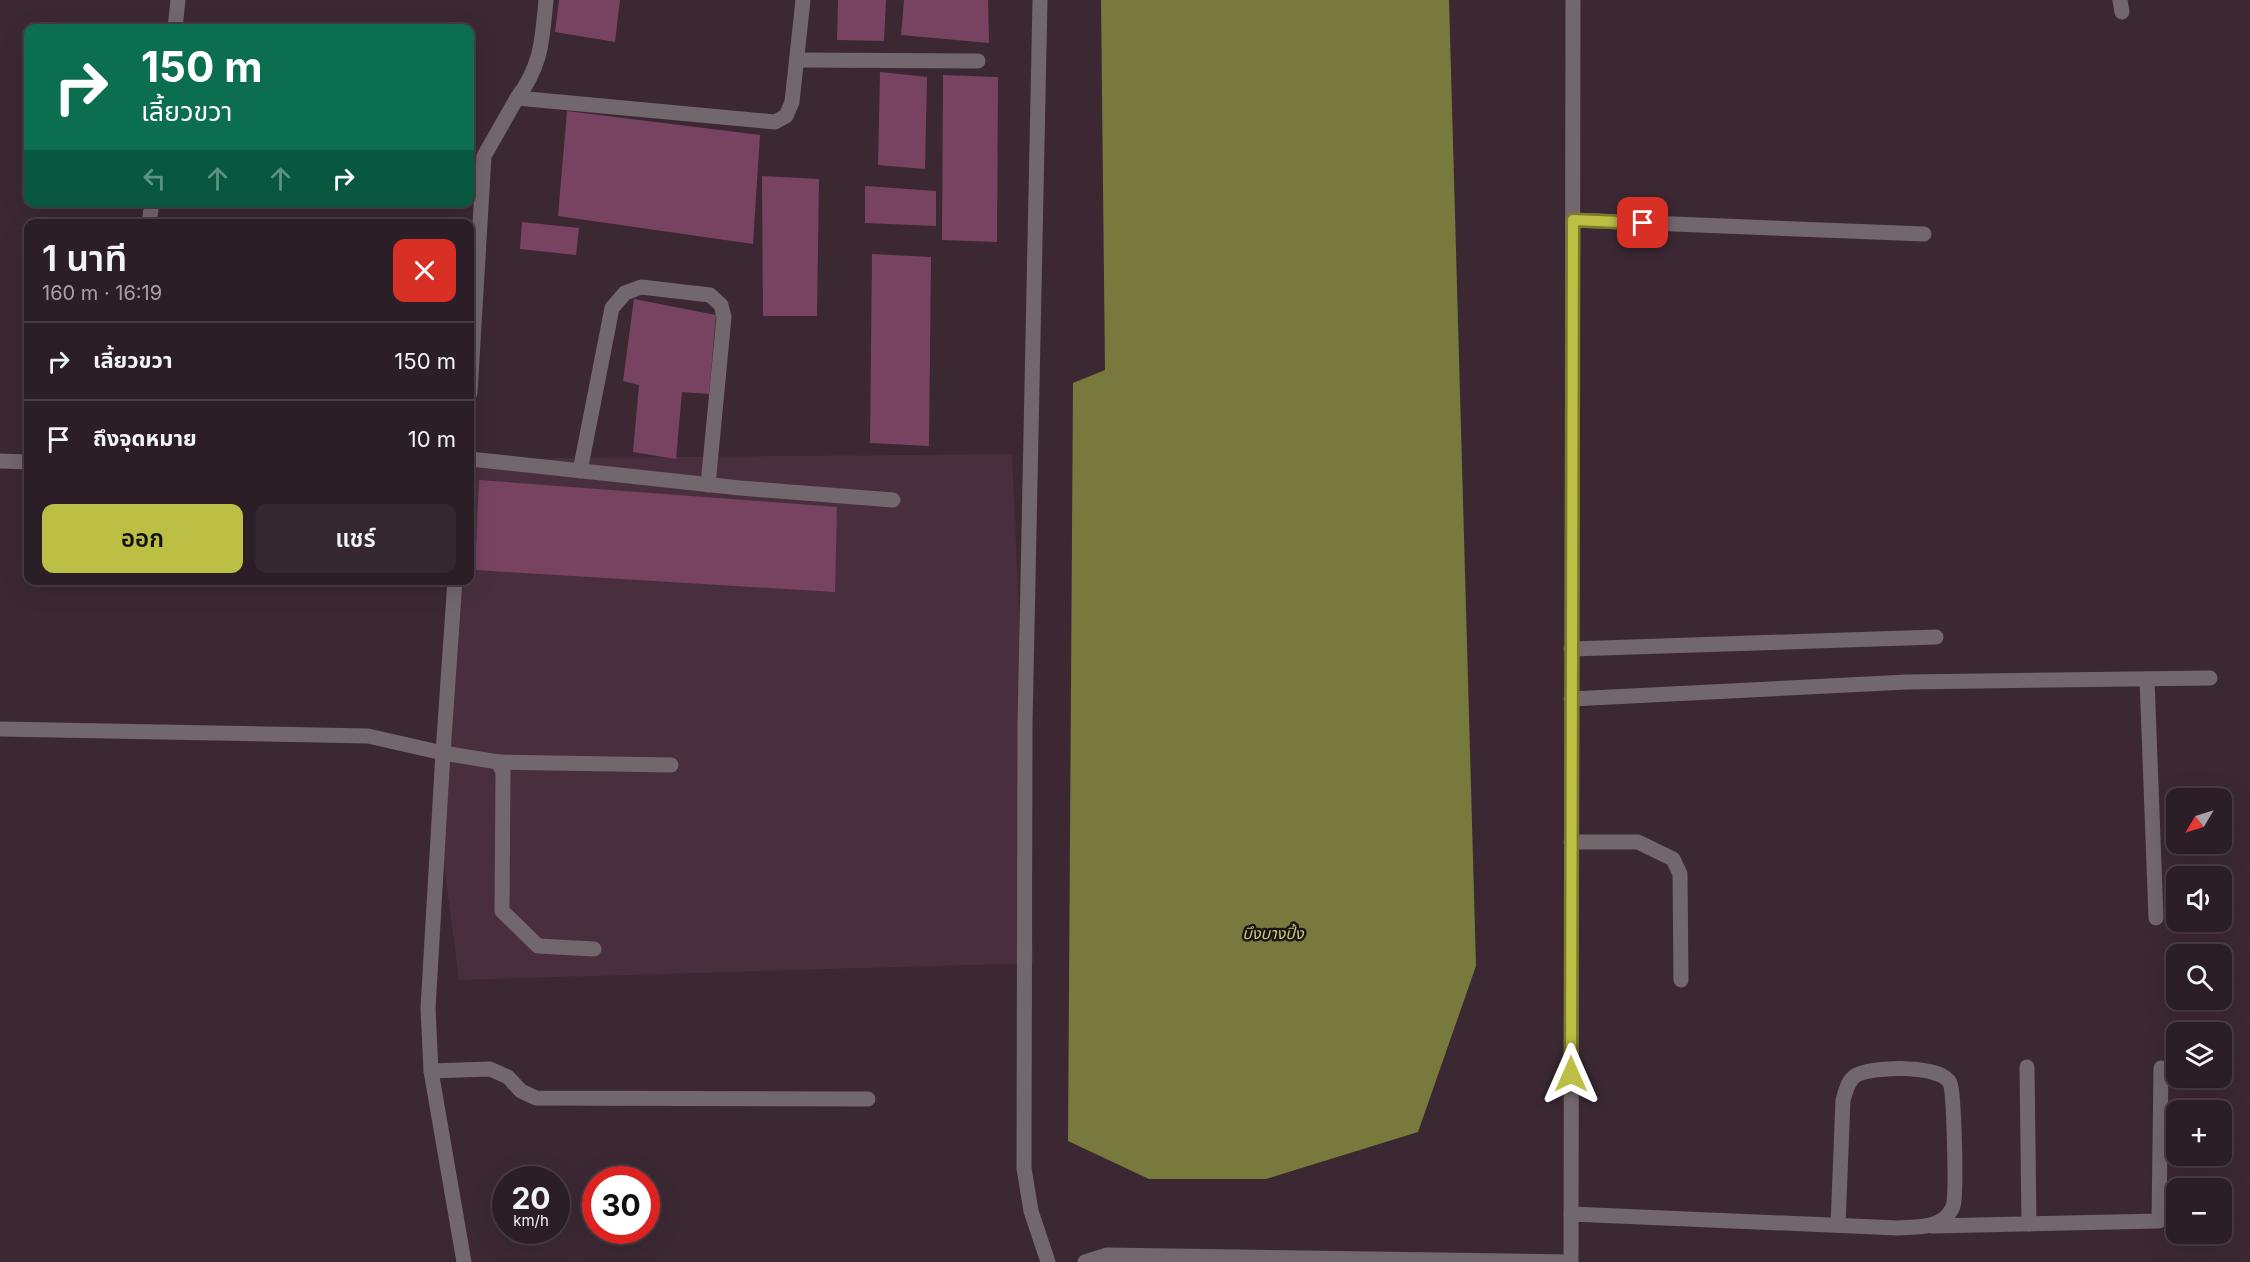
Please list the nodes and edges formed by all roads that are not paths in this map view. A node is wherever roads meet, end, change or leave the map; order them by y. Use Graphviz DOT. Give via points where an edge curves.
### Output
graph roads {
  1 [pos="178,0"];
  2 [pos="546,0"];
  3 [pos="802,0"];
  4 [pos="1040,0"];
  5 [pos="1573,0"];
  6 [pos="175,24"];
  7 [pos="797,60"];
  8 [pos="978,61"];
  9 [pos="518,98"];
  10 [pos="1573,220"];
  11 [pos="1924,234"];
  12 [pos="474,325"];
  13 [pos="474,459"];
  14 [pos="0,461"];
  15 [pos="24,462"];
  16 [pos="580,471"];
  17 [pos="708,485"];
  18 [pos="893,500"];
  19 [pos="455,585"];
  20 [pos="1936,637"];
  21 [pos="1571,649"];
  22 [pos="2210,678"];
  23 [pos="2147,679"];
  24 [pos="1571,699"];
  25 [pos="0,729"];
  26 [pos="442,753"];
  27 [pos="498,762"];
  28 [pos="672,765"];
  29 [pos="1571,842"];
  30 [pos="2156,918"];
  31 [pos="594,949"];
  32 [pos="1681,980"];
  33 [pos="2027,1067"];
  34 [pos="2161,1068"];
  35 [pos="431,1071"];
  36 [pos="868,1099"];
  37 [pos="1571,1214"];
  38 [pos="2029,1224"];
  39 [pos="1838,1225"];
  40 [pos="1926,1226"];
  41 [pos="464,1262"];
  42 [pos="1048,1262"];
  43 [pos="1085,1262"];
  44 [pos="1571,1262"];
  1 -- 6 [label="street"];
  2 -- 9 [label="street" via="535,70"];
  3 -- 7 [label="street"];
  4 -- 42 [label="street" via="1024,724 1024,1168 1030,1211"];
  5 -- 10 [label="street"];
  7 -- 8 [label="street"];
  7 -- 9 [label="street" via="792,102 786,116 775,123"];
  9 -- 12 [label="street" via="484,156"];
  10 -- 11 [label="street"];
  10 -- 21 [label="street"];
  13 -- 16 [label="street"];
  14 -- 15 [label="street"];
  16 -- 17 [label="street"];
  16 -- 17 [label="street" via="612,308 625,293 641,287 653,288 710,295 721,305 724,317"];
  17 -- 18 [label="street"];
  19 -- 26 [label="street"];
  20 -- 21 [label="street"];
  21 -- 24 [label="street"];
  22 -- 23 [label="street"];
  23 -- 24 [label="street" via="1907,682"];
  23 -- 30 [label="street"];
  24 -- 29 [label="street"];
  25 -- 26 [label="street" via="368,736"];
  26 -- 27 [label="street"];
  26 -- 35 [label="street" via="428,1008"];
  27 -- 28 [label="street"];
  27 -- 31 [label="street" via="503,772 502,910 538,946"];
  29 -- 32 [label="street" via="1638,842 1673,859 1680,874"];
  29 -- 37 [label="street"];
  33 -- 38 [label="street"];
  34 -- 38 [label="street" via="2158,1221"];
  35 -- 36 [label="street" via="490,1070 508,1077 536,1098"];
  35 -- 41 [label="street"];
  37 -- 39 [label="street"];
  37 -- 44 [label="street"];
  38 -- 40 [label="street"];
  39 -- 40 [label="street"];
  39 -- 40 [label="street" via="1843,1100 1848,1085 1867,1071 1922,1069 1950,1082 1954,1101 1954,1205 1943,1220"];
  43 -- 44 [label="street" via="1107,1255"];
}
